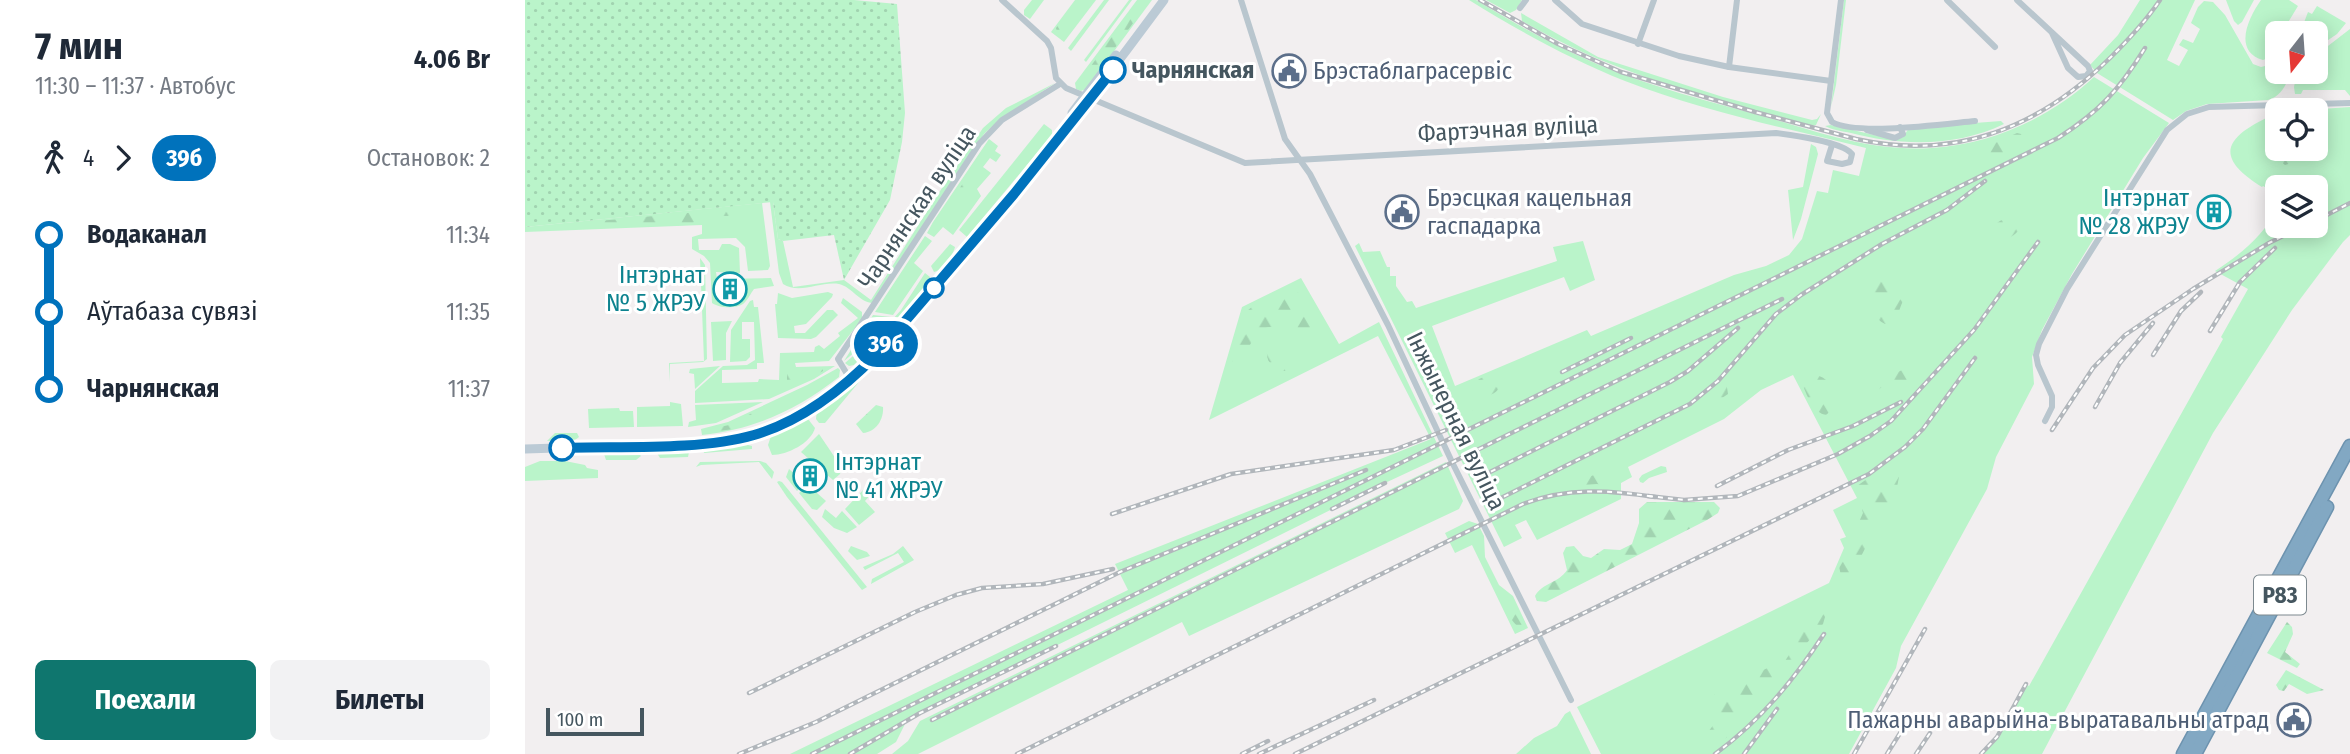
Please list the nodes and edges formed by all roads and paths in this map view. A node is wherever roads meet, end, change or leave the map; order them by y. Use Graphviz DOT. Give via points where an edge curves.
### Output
graph roads {
  1 [pos="1002,0"];
  2 [pos="1157,0"];
  3 [pos="1164,0"];
  4 [pos="1241,0"];
  5 [pos="1526,0"];
  6 [pos="1555,0"];
  7 [pos="1654,0"];
  8 [pos="1737,0"];
  9 [pos="1841,0"];
  10 [pos="1947,0"];
  11 [pos="2017,0"];
  12 [pos="1520,8"];
  13 [pos="2052,33"];
  14 [pos="1638,44"];
  15 [pos="1995,47"];
  16 [pos="1729,67"];
  17 [pos="1831,81"];
  18 [pos="1060,84"];
  19 [pos="1088,98"];
  20 [pos="2350,103"];
  21 [pos="1975,121"];
  22 [pos="1900,127"];
  23 [pos="1861,128"];
  24 [pos="1832,145"];
  25 [pos="1302,160"];
  26 [pos="849,377"];
  27 [pos="2045,421"];
  28 [pos="2350,446"];
  29 [pos="525,447"];
  30 [pos="2350,464"];
  31 [pos="1571,700"];
  32 [pos="2183,754"];
  33 [pos="2195,754"];
  1 -- 18 [label="street" via="1047,41"];
  2 -- 19 [label="main road"];
  3 -- 19 [label="main road"];
  4 -- 25 [label="street" via="1283,135"];
  5 -- 12 [label="street"];
  6 -- 14 [label="street" via="1582,24"];
  7 -- 14 [label="street"];
  8 -- 16 [label="street"];
  9 -- 17 [label="street"];
  10 -- 15 [label="street"];
  11 -- 13 [label="street"];
  13 -- 13 [label="street" via="2071,70 2078,77 2086,76 2089,68"];
  14 -- 16 [label="street"];
  16 -- 17 [label="street"];
  17 -- 23 [label="street" via="1828,117 1838,125"];
  18 -- 19 [label="street"];
  18 -- 26 [label="street, Чарнянская вуліца" via="1002,120 979,144 838,359"];
  19 -- 25 [label="street" via="1236,161"];
  19 -- 26 [label="main road" via="967,250 877,354"];
  20 -- 27 [label="street" via="2209,107 2187,114 2167,130 2067,289 2037,349 2038,365 2052,396"];
  21 -- 22 [label="street"];
  22 -- 23 [label="street"];
  22 -- 23 [label="street" via="1903,134 1895,138"];
  24 -- 24 [label="street" via="1850,150 1852,159 1845,164 1827,161"];
  24 -- 25 [label="street, Фартэчная вуліца" via="1766,134"];
  25 -- 31 [label="street, Інжынерная вуліца"];
  26 -- 29 [label="main road" via="797,417 738,439"];
  28 -- 32 [label="highway, Р83"];
  30 -- 33 [label="highway, Р83"];
}
